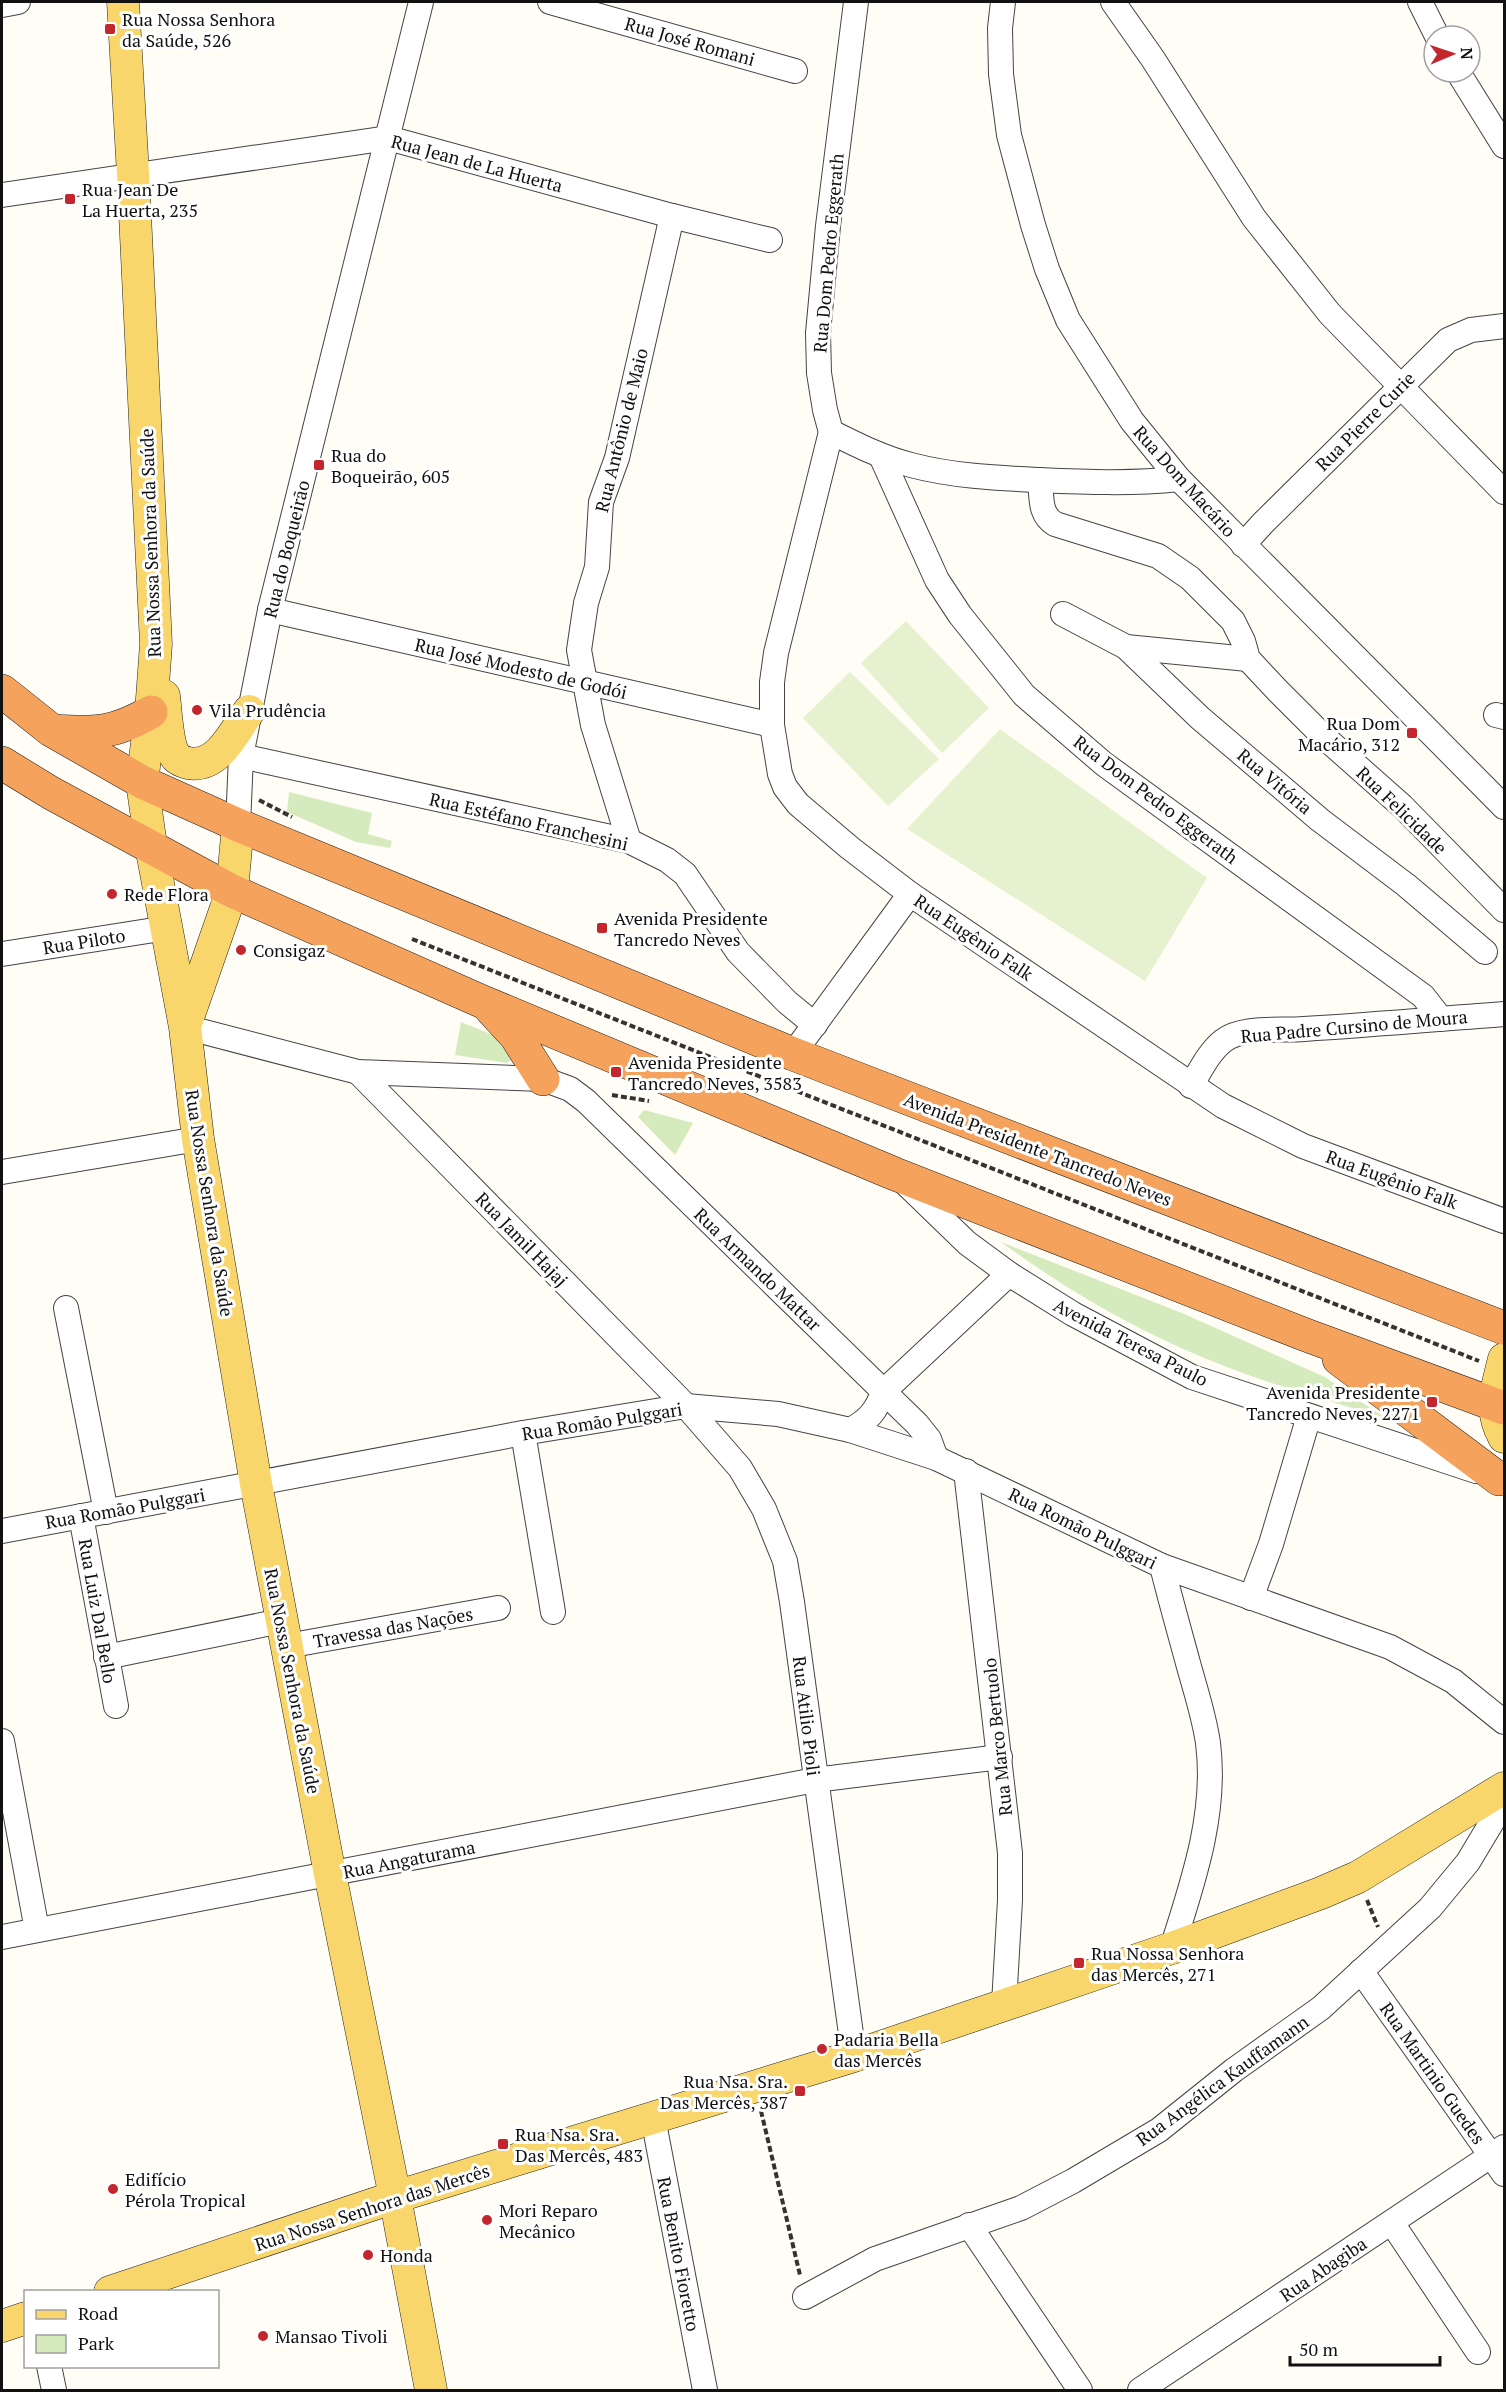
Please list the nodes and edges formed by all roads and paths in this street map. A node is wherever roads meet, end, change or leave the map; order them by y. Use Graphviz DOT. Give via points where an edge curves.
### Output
graph roads {
  1 [pos="18,2"];
  2 [pos="123,2"];
  3 [pos="421,2"];
  4 [pos="550,2"];
  5 [pos="856,2"];
  6 [pos="1003,2"];
  7 [pos="1113,2"];
  8 [pos="1420,2"];
  9 [pos="2,5"];
  10 [pos="1431,24"];
  11 [pos="795,71"];
  12 [pos="1465,84"];
  13 [pos="388,138"];
  14 [pos="1504,146"];
  15 [pos="133,174"];
  16 [pos="2,195"];
  17 [pos="672,216"];
  18 [pos="770,240"];
  19 [pos="1504,326"];
  20 [pos="1401,387"];
  21 [pos="831,432"];
  22 [pos="880,456"];
  23 [pos="1179,479"];
  24 [pos="1040,480"];
  25 [pos="1504,492"];
  26 [pos="1243,546"];
  27 [pos="270,610"];
  28 [pos="1064,614"];
  29 [pos="156,644"];
  30 [pos="1126,647"];
  31 [pos="1248,659"];
  32 [pos="584,682"];
  33 [pos="2,691"];
  34 [pos="249,711"];
  35 [pos="151,712"];
  36 [pos="772,725"];
  37 [pos="51,730"];
  38 [pos="241,756"];
  39 [pos="2,763"];
  40 [pos="142,782"];
  41 [pos="239,790"];
  42 [pos="1504,807"];
  43 [pos="298,820"];
  44 [pos="238,825"];
  45 [pos="629,841"];
  46 [pos="151,846"];
  47 [pos="232,891"];
  48 [pos="910,894"];
  49 [pos="1504,910"];
  50 [pos="167,928"];
  51 [pos="409,938"];
  52 [pos="1485,952"];
  53 [pos="2,954"];
  54 [pos="483,1002"];
  55 [pos="1504,1014"];
  56 [pos="1441,1019"];
  57 [pos="815,1025"];
  58 [pos="185,1027"];
  59 [pos="793,1054"];
  60 [pos="358,1072"];
  61 [pos="557,1084"];
  62 [pos="1191,1086"];
  63 [pos="198,1139"];
  64 [pos="2,1172"];
  65 [pos="895,1174"];
  66 [pos="1504,1221"];
  67 [pos="1009,1274"];
  68 [pos="66,1308"];
  69 [pos="1504,1328"];
  70 [pos="1306,1335"];
  71 [pos="1503,1365"];
  72 [pos="883,1392"];
  73 [pos="686,1406"];
  74 [pos="1499,1406"];
  75 [pos="1309,1416"];
  76 [pos="850,1430"];
  77 [pos="523,1433"];
  78 [pos="1504,1437"];
  79 [pos="936,1458"];
  80 [pos="966,1471"];
  81 [pos="1502,1480"];
  82 [pos="256,1484"];
  83 [pos="106,1512"];
  84 [pos="81,1516"];
  85 [pos="2,1531"];
  86 [pos="1162,1566"];
  87 [pos="1251,1598"];
  88 [pos="498,1608"];
  89 [pos="554,1612"];
  90 [pos="284,1633"];
  91 [pos="106,1657"];
  92 [pos="116,1706"];
  93 [pos="1504,1722"];
  94 [pos="2,1741"];
  95 [pos="1000,1757"];
  96 [pos="815,1780"];
  97 [pos="1504,1788"];
  98 [pos="1504,1802"];
  99 [pos="330,1874"];
  100 [pos="1358,1877"];
  101 [pos="37,1930"];
  102 [pos="2,1937"];
  103 [pos="1387,1947"];
  104 [pos="1172,1948"];
  105 [pos="1361,1971"];
  106 [pos="1004,2004"];
  107 [pos="854,2056"];
  108 [pos="755,2086"];
  109 [pos="653,2118"];
  110 [pos="1500,2159"];
  111 [pos="395,2198"];
  112 [pos="1392,2223"];
  113 [pos="969,2225"];
  114 [pos="116,2290"];
  115 [pos="805,2297"];
  116 [pos="24,2319"];
  117 [pos="2,2325"];
  118 [pos="1478,2352"];
  119 [pos="50,2368"];
  120 [pos="54,2391"];
  121 [pos="431,2391"];
  122 [pos="705,2391"];
  123 [pos="1080,2391"];
  124 [pos="1140,2391"];
  1 -- 9 [label="street"];
  2 -- 15 [label="main road, Rua Nossa Senhora da Saúde"];
  3 -- 13 [label="street, Rua do Boqueirão"];
  4 -- 11 [label="street, Rua José Romani"];
  5 -- 21 [label="street, Rua Dom Pedro Eggerath" via="818,333 819,373"];
  6 -- 23 [label="street, Rua Dom Macário" via="1001,74 1009,135 1047,269 1068,320 1132,422"];
  7 -- 20 [label="street" via="1254,219 1330,314"];
  8 -- 10 [label="street"];
  12 -- 14 [label="street"];
  13 -- 15 [label="street, Rua Jean de La Huerta"];
  13 -- 17 [label="street, Rua Jean de La Huerta"];
  13 -- 27 [label="street, Rua do Boqueirão"];
  15 -- 16 [label="street, Rua Jean de La Huerta"];
  15 -- 29 [label="main road, Rua Nossa Senhora da Saúde"];
  17 -- 18 [label="street, Rua Jean de La Huerta"];
  17 -- 32 [label="street, Rua Antônio de Maio" via="617,458 601,502 597,567 586,603 579,650"];
  19 -- 20 [label="street, Rua Pierre Curie" via="1471,330 1448,340"];
  20 -- 25 [label="street"];
  20 -- 26 [label="street, Rua Pierre Curie"];
  21 -- 22 [label="street"];
  21 -- 36 [label="street, Rua Eugênio Falk" via="776,653"];
  22 -- 24 [label="street" via="955,474"];
  22 -- 56 [label="street, Rua Dom Pedro Eggerath" via="937,580 1024,695 1104,764 1423,996"];
  23 -- 24 [label="street" via="1144,483"];
  23 -- 26 [label="street, Rua Dom Macário"];
  24 -- 31 [label="street, Rua Felicidade" via="1047,519 1158,556 1190,578 1233,621"];
  26 -- 42 [label="street, Rua Dom Macário"];
  27 -- 32 [label="street, Rua José Modesto de Godói"];
  27 -- 34 [label="street, Rua do Boqueirão"];
  28 -- 30 [label="street, Rua Vitória"];
  29 -- 34 [label="main road" via="170,741 175,756 183,762 200,764 212,759"];
  29 -- 35 [label="main road, Rua Nossa Senhora da Saúde"];
  30 -- 31 [label="street"];
  30 -- 52 [label="street, Rua Vitória" via="1251,762"];
  31 -- 49 [label="street, Rua Felicidade"];
  32 -- 36 [label="street, Rua José Modesto de Godói"];
  32 -- 45 [label="street, Rua Antônio de Maio" via="593,725"];
  33 -- 37 [label="highway, Avenida Presidente Tancredo Neves"];
  34 -- 38 [label="street, Rua do Boqueirão"];
  35 -- 37 [label="highway" via="128,726 111,730"];
  35 -- 40 [label="main road, Rua Nossa Senhora da Saúde"];
  36 -- 48 [label="street, Rua Eugênio Falk" via="780,774 798,804"];
  37 -- 40 [label="highway, Avenida Presidente Tancredo Neves"];
  38 -- 41 [label="street, Rua do Boqueirão"];
  38 -- 45 [label="street, Rua Estéfano Franchesini"];
  39 -- 46 [label="highway"];
  40 -- 44 [label="highway, Avenida Presidente Tancredo Neves"];
  40 -- 46 [label="main road, Rua Nossa Senhora da Saúde"];
  41 -- 43 [label="path"];
  41 -- 44 [label="street, Rua do Boqueirão"];
  44 -- 47 [label="main road, Rua do Boqueirão"];
  44 -- 59 [label="highway, Avenida Presidente Tancredo Neves"];
  45 -- 57 [label="street, Rua Estéfano Franchesini" via="685,874 738,952"];
  46 -- 47 [label="highway"];
  46 -- 50 [label="main road, Rua Nossa Senhora da Saúde"];
  47 -- 54 [label="highway"];
  47 -- 58 [label="main road, Rua do Boqueirão"];
  48 -- 57 [label="street"];
  48 -- 62 [label="street, Rua Eugênio Falk"];
  50 -- 53 [label="street, Rua Piloto"];
  50 -- 58 [label="main road, Rua Nossa Senhora da Saúde"];
  51 -- 71 [label="path"];
  54 -- 61 [label="highway"];
  54 -- 65 [label="highway"];
  55 -- 56 [label="street, Rua Padre Cursino de Moura"];
  56 -- 62 [label="street, Rua Padre Cursino de Moura" via="1240,1034 1223,1041"];
  57 -- 59 [label="street"];
  58 -- 60 [label="street"];
  58 -- 63 [label="main road, Rua Nossa Senhora da Saúde"];
  59 -- 69 [label="highway, Avenida Presidente Tancredo Neves"];
  60 -- 61 [label="street"];
  60 -- 73 [label="street, Rua Jamil Hajaj"];
  61 -- 72 [label="street, Rua Armando Mattar" via="586,1101"];
  62 -- 66 [label="street, Rua Eugênio Falk" via="1303,1146"];
  63 -- 64 [label="street"];
  63 -- 82 [label="main road, Rua Nossa Senhora da Saúde"];
  65 -- 67 [label="street, Avenida Teresa Paulo" via="967,1243"];
  65 -- 70 [label="highway"];
  67 -- 72 [label="street"];
  67 -- 75 [label="street, Avenida Teresa Paulo" via="1073,1314 1192,1377"];
  68 -- 83 [label="street"];
  70 -- 74 [label="highway"];
  70 -- 81 [label="highway"];
  71 -- 74 [label="main road"];
  72 -- 76 [label="street" via="871,1415"];
  72 -- 79 [label="street, Rua Armando Mattar" via="917,1424 929,1439"];
  73 -- 76 [label="street, Rua Romão Pulggari" via="778,1414"];
  73 -- 77 [label="street, Rua Romão Pulggari"];
  73 -- 96 [label="street, Rua Atilio Pioli" via="740,1468 764,1509 785,1561"];
  74 -- 78 [label="main road" via="1496,1418"];
  75 -- 81 [label="street, Avenida Teresa Paulo"];
  75 -- 87 [label="street"];
  76 -- 79 [label="street, Rua Romão Pulggari"];
  77 -- 82 [label="street, Rua Romão Pulggari"];
  77 -- 89 [label="street"];
  79 -- 80 [label="street, Rua Romão Pulggari"];
  80 -- 86 [label="street, Rua Romão Pulggari"];
  80 -- 95 [label="street, Rua Marco Bertuolo"];
  82 -- 83 [label="street, Rua Romão Pulggari"];
  82 -- 90 [label="main road, Rua Nossa Senhora da Saúde"];
  83 -- 84 [label="street, Rua Romão Pulggari"];
  84 -- 85 [label="street, Rua Romão Pulggari"];
  84 -- 91 [label="street, Rua Luiz Dal Bello"];
  86 -- 87 [label="street, Rua Romão Pulggari"];
  86 -- 104 [label="street" via="1200,1704 1209,1776 1205,1833"];
  87 -- 93 [label="street, Rua Romão Pulggari" via="1400,1652 1453,1681"];
  88 -- 90 [label="street, Travessa das Nações"];
  90 -- 91 [label="street, Travessa das Nações"];
  90 -- 99 [label="main road, Rua Nossa Senhora da Saúde"];
  91 -- 92 [label="street, Rua Luiz Dal Bello"];
  94 -- 101 [label="street"];
  95 -- 96 [label="street, Rua Angaturama"];
  95 -- 106 [label="street, Rua Marco Bertuolo" via="1010,1853"];
  96 -- 99 [label="street, Rua Angaturama"];
  96 -- 107 [label="street, Rua Atilio Pioli"];
  97 -- 100 [label="main road, Rua Nossa Senhora das Mercês"];
  98 -- 103 [label="street, Rua Angélica Kauffamann" via="1468,1862 1430,1908"];
  99 -- 101 [label="street, Rua Angaturama"];
  99 -- 111 [label="main road, Rua Nossa Senhora da Saúde"];
  100 -- 103 [label="path"];
  100 -- 104 [label="main road, Rua Nossa Senhora das Mercês"];
  101 -- 102 [label="street, Rua Angaturama"];
  103 -- 105 [label="street, Rua Angélica Kauffamann"];
  104 -- 106 [label="main road, Rua Nossa Senhora das Mercês"];
  105 -- 110 [label="street, Rua Martinio Guedes"];
  105 -- 113 [label="street, Rua Angélica Kauffamann" via="1321,2008 1159,2130 1031,2202"];
  106 -- 107 [label="main road, Rua Nossa Senhora das Mercês"];
  107 -- 108 [label="main road, Rua Nossa Senhora das Mercês"];
  108 -- 109 [label="main road, Rua Nossa Senhora das Mercês"];
  108 -- 115 [label="path"];
  109 -- 111 [label="main road, Rua Nossa Senhora das Mercês"];
  109 -- 122 [label="street, Rua Benito Fioretto"];
  110 -- 112 [label="street, Rua Abagiba"];
  111 -- 114 [label="main road, Rua Nossa Senhora das Mercês"];
  111 -- 121 [label="main road, Rua Nossa Senhora da Saúde"];
  112 -- 118 [label="street"];
  112 -- 124 [label="street, Rua Abagiba"];
  113 -- 115 [label="street, Rua Angélica Kauffamann" via="875,2259"];
  113 -- 123 [label="street"];
  116 -- 117 [label="main road"];
  119 -- 120 [label="street"];
}
